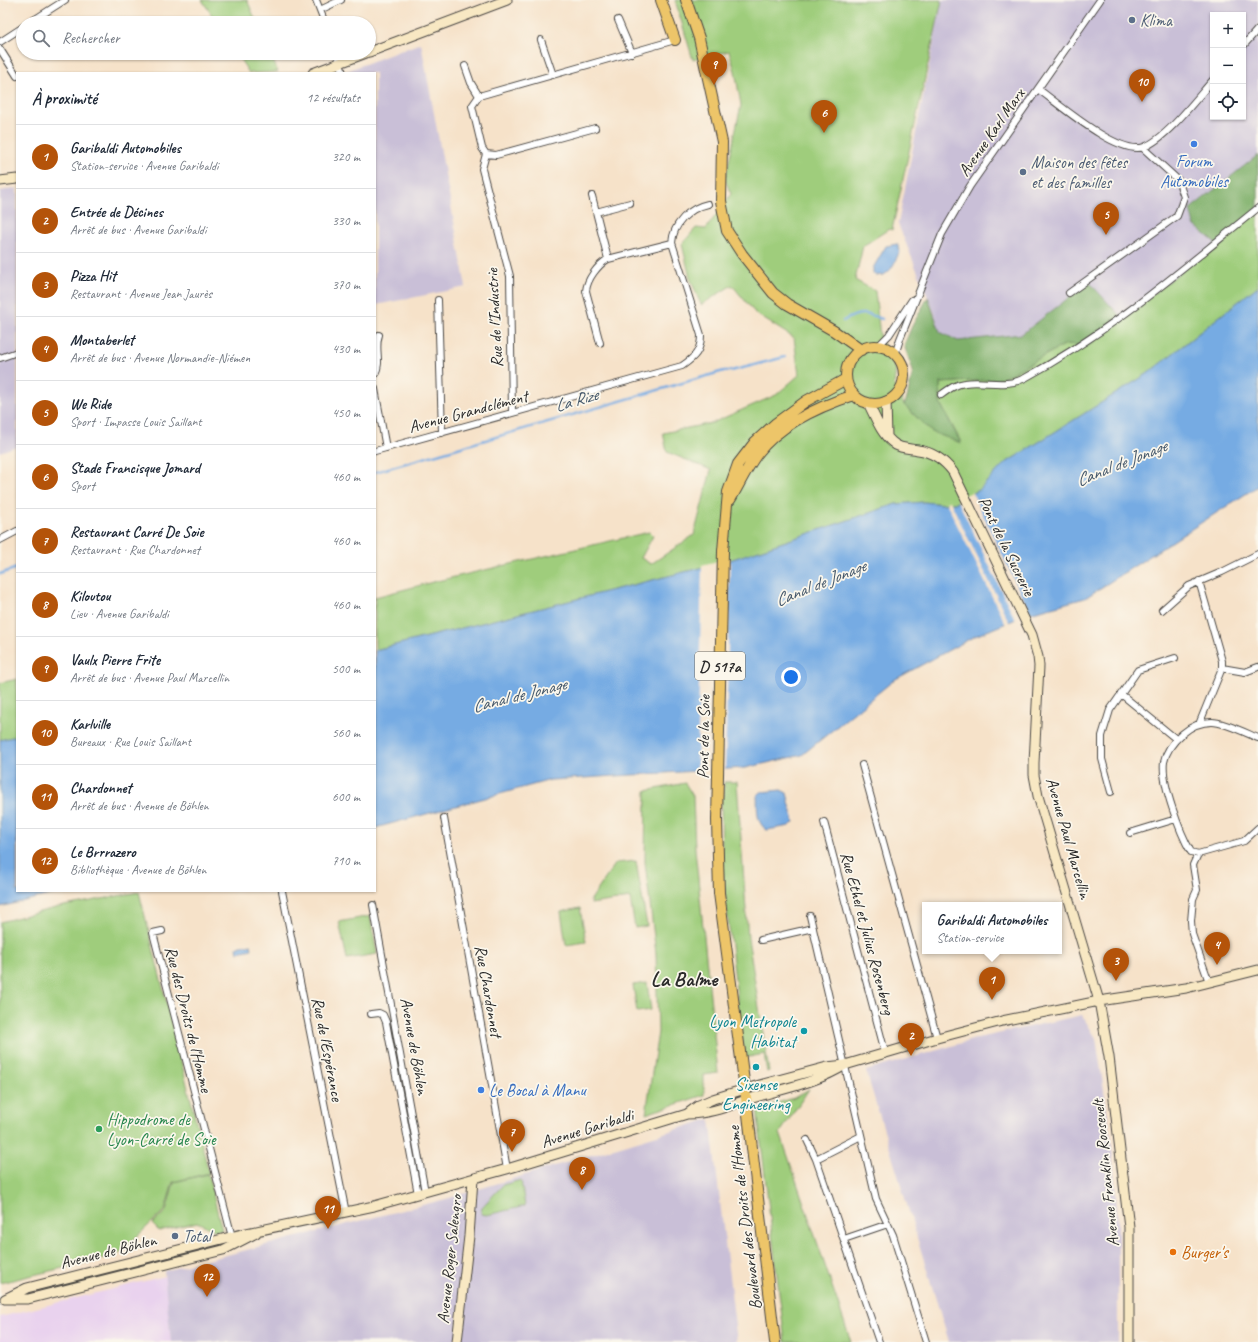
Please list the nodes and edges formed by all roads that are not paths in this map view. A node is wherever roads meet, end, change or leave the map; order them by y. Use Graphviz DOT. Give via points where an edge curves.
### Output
graph roads {
  1 [pos="65,0"];
  2 [pos="316,0"];
  3 [pos="341,0"];
  4 [pos="507,0"];
  5 [pos="661,0"];
  6 [pos="686,0"];
  7 [pos="1100,0"];
  8 [pos="320,10"];
  9 [pos="40,16"];
  10 [pos="322,16"];
  11 [pos="618,20"];
  12 [pos="1258,29"];
  13 [pos="16,32"];
  14 [pos="540,40"];
  15 [pos="675,40"];
  16 [pos="0,42"];
  17 [pos="1246,43"];
  18 [pos="0,49"];
  19 [pos="376,49"];
  20 [pos="632,53"];
  21 [pos="346,60"];
  22 [pos="341,62"];
  23 [pos="465,66"];
  24 [pos="316,72"];
  25 [pos="343,72"];
  26 [pos="16,74"];
  27 [pos="553,75"];
  28 [pos="1210,83"];
  29 [pos="1038,89"];
  30 [pos="478,96"];
  31 [pos="595,128"];
  32 [pos="1143,148"];
  33 [pos="486,154"];
  34 [pos="16,179"];
  35 [pos="0,181"];
  36 [pos="592,196"];
  37 [pos="630,203"];
  38 [pos="708,204"];
  39 [pos="1258,208"];
  40 [pos="596,212"];
  41 [pos="672,243"];
  42 [pos="608,259"];
  43 [pos="919,288"];
  44 [pos="1069,292"];
  45 [pos="438,300"];
  46 [pos="379,335"];
  47 [pos="600,343"];
  48 [pos="878,346"];
  49 [pos="376,347"];
  50 [pos="376,347"];
  51 [pos="861,350"];
  52 [pos="16,352"];
  53 [pos="895,354"];
  54 [pos="0,358"];
  55 [pos="376,370"];
  56 [pos="846,379"];
  57 [pos="376,394"];
  58 [pos="854,395"];
  59 [pos="941,395"];
  60 [pos="886,401"];
  61 [pos="868,403"];
  62 [pos="512,413"];
  63 [pos="442,433"];
  64 [pos="888,438"];
  65 [pos="386,448"];
  66 [pos="376,451"];
  67 [pos="728,503"];
  68 [pos="16,532"];
  69 [pos="0,540"];
  70 [pos="1258,554"];
  71 [pos="1200,581"];
  72 [pos="1162,610"];
  73 [pos="1032,634"];
  74 [pos="1175,658"];
  75 [pos="1258,667"];
  76 [pos="1222,668"];
  77 [pos="1121,694"];
  78 [pos="1200,722"];
  79 [pos="1258,738"];
  80 [pos="1176,739"];
  81 [pos="862,765"];
  82 [pos="1112,792"];
  83 [pos="444,818"];
  84 [pos="1176,819"];
  85 [pos="824,822"];
  86 [pos="1258,828"];
  87 [pos="1130,833"];
  88 [pos="1191,852"];
  89 [pos="1198,854"];
  90 [pos="1192,865"];
  91 [pos="282,892"];
  92 [pos="373,905"];
  93 [pos="810,916"];
  94 [pos="813,928"];
  95 [pos="162,931"];
  96 [pos="761,940"];
  97 [pos="1258,970"];
  98 [pos="1209,982"];
  99 [pos="1099,1001"];
  100 [pos="371,1014"];
  101 [pos="936,1038"];
  102 [pos="885,1052"];
  103 [pos="844,1065"];
  104 [pos="745,1089"];
  105 [pos="746,1100"];
  106 [pos="687,1114"];
  107 [pos="861,1136"];
  108 [pos="807,1140"];
  109 [pos="816,1159"];
  110 [pos="507,1170"];
  111 [pos="473,1179"];
  112 [pos="422,1193"];
  113 [pos="346,1213"];
  114 [pos="888,1224"];
  115 [pos="259,1232"];
  116 [pos="232,1237"];
  117 [pos="844,1239"];
  118 [pos="221,1240"];
  119 [pos="202,1255"];
  120 [pos="2,1300"];
  121 [pos="457,1342"];
  122 [pos="775,1342"];
  123 [pos="879,1342"];
  124 [pos="926,1342"];
  125 [pos="1129,1342"];
  1 -- 9 [label="street"];
  2 -- 8 [label="street"];
  3 -- 8 [label="street"];
  4 -- 19 [label="main road"];
  5 -- 15 [label="main road"];
  6 -- 51 [label="main road" via="699,38 722,142 721,201 727,231 773,293"];
  7 -- 29 [label="street, Avenue Karl Marx"];
  8 -- 10 [label="street"];
  11 -- 20 [label="street"];
  12 -- 17 [label="street"];
  13 -- 16 [label="street"];
  14 -- 27 [label="street"];
  15 -- 20 [label="street"];
  18 -- 26 [label="street"];
  20 -- 27 [label="street"];
  21 -- 22 [label="main road"];
  22 -- 24 [label="main road"];
  22 -- 25 [label="street"];
  23 -- 30 [label="street"];
  27 -- 30 [label="street"];
  28 -- 32 [label="street" via="1162,136"];
  29 -- 32 [label="street" via="1108,140 1125,148"];
  29 -- 43 [label="street, Avenue Karl Marx" via="970,186 942,234"];
  30 -- 33 [label="street" via="472,106 482,148"];
  31 -- 33 [label="street" via="496,155"];
  32 -- 44 [label="street" via="1178,180 1184,197 1177,216"];
  33 -- 62 [label="street, Rue de l'Industrie" via="482,169 510,276"];
  34 -- 35 [label="main road"];
  36 -- 40 [label="street"];
  37 -- 40 [label="street"];
  38 -- 41 [label="street" via="692,211 676,225"];
  39 -- 59 [label="street" via="1122,318 1085,343 1023,379 1002,384 966,382 953,386"];
  40 -- 42 [label="street"];
  41 -- 42 [label="street"];
  41 -- 62 [label="street, Avenue Grandclément" via="701,335 701,346 695,357 682,366"];
  42 -- 47 [label="street" via="601,264 587,285 586,291"];
  43 -- 48 [label="street, Avenue Karl Marx" via="889,335"];
  43 -- 53 [label="street, Avenue Karl Marx"];
  45 -- 63 [label="street"];
  46 -- 50 [label="street"];
  48 -- 51 [label="main road"];
  48 -- 53 [label="main road"];
  49 -- 55 [label="street"];
  51 -- 56 [label="main road" via="850,360"];
  52 -- 54 [label="street"];
  53 -- 60 [label="main road" via="902,364 903,380 896,395"];
  56 -- 58 [label="main road"];
  56 -- 67 [label="main road, D 517a" via="806,401 755,442 738,464 731,480"];
  57 -- 65 [label="street"];
  58 -- 61 [label="main road"];
  58 -- 67 [label="main road, D 517a" via="838,400 776,434 758,454"];
  60 -- 61 [label="main road"];
  60 -- 64 [label="main road"];
  61 -- 64 [label="main road"];
  62 -- 63 [label="street, Avenue Grandclément"];
  63 -- 65 [label="street, Avenue Grandclément"];
  64 -- 73 [label="main road, Pont de la Sucrerie" via="900,448 938,456 953,472"];
  65 -- 66 [label="street, Avenue Grandclément"];
  67 -- 104 [label="main road, Pont de la Soie / D 517a" via="724,536 718,893"];
  68 -- 69 [label="street"];
  70 -- 71 [label="street"];
  71 -- 72 [label="street" via="1189,586"];
  71 -- 76 [label="street"];
  73 -- 99 [label="main road, Avenue Paul Marcellin" via="1039,666 1034,763 1036,786"];
  74 -- 77 [label="street" via="1138,670"];
  75 -- 76 [label="street" via="1245,672"];
  76 -- 78 [label="street"];
  77 -- 80 [label="street"];
  77 -- 82 [label="street" via="1110,710 1102,736 1102,759"];
  78 -- 79 [label="street" via="1214,721"];
  78 -- 80 [label="street" via="1189,727"];
  80 -- 84 [label="street" via="1166,754 1164,763"];
  81 -- 101 [label="street"];
  83 -- 110 [label="street, Rue Chardonnet"];
  84 -- 87 [label="street"];
  84 -- 88 [label="street"];
  85 -- 102 [label="street, Rue Ethel et Julius Rosenberg"];
  86 -- 89 [label="street" via="1244,841"];
  88 -- 89 [label="street"];
  88 -- 90 [label="street"];
  89 -- 90 [label="street"];
  90 -- 98 [label="street" via="1197,890 1192,912 1192,934"];
  91 -- 113 [label="street, Rue de l'Espérance"];
  92 -- 112 [label="street, Avenue de Böhlen"];
  93 -- 94 [label="street"];
  94 -- 96 [label="street"];
  94 -- 103 [label="street"];
  95 -- 116 [label="street, Rue des Droits de l'Homme" via="153,933"];
  97 -- 98 [label="main road, Avenue Garibaldi"];
  98 -- 99 [label="main road, Avenue Garibaldi"];
  99 -- 101 [label="main road, Avenue Garibaldi"];
  99 -- 125 [label="main road, Avenue Franklin Roosevelt" via="1109,1057 1129,1227"];
  100 -- 112 [label="street" via="383,1015 386,1022"];
  101 -- 102 [label="main road, Avenue Garibaldi"];
  102 -- 103 [label="main road, Avenue Garibaldi"];
  103 -- 104 [label="main road, Avenue Garibaldi" via="827,1067"];
  103 -- 105 [label="main road, Avenue Garibaldi" via="822,1077"];
  103 -- 107 [label="street"];
  104 -- 105 [label="main road, Boulevard des Droits de l'Homme"];
  104 -- 106 [label="main road, Avenue Garibaldi" via="712,1099"];
  105 -- 106 [label="main road, Avenue Garibaldi" via="704,1114"];
  105 -- 122 [label="main road, Boulevard des Droits de l'Homme"];
  106 -- 110 [label="main road, Avenue Garibaldi"];
  107 -- 109 [label="street"];
  107 -- 114 [label="street" via="876,1199"];
  108 -- 109 [label="street"];
  109 -- 117 [label="street"];
  110 -- 111 [label="main road, Avenue Garibaldi"];
  111 -- 112 [label="main road, Avenue de Böhlen"];
  111 -- 121 [label="main road, Avenue Roger Salengro"];
  112 -- 113 [label="main road, Avenue de Böhlen"];
  113 -- 115 [label="main road, Avenue de Böhlen"];
  114 -- 117 [label="street"];
  114 -- 124 [label="street"];
  115 -- 116 [label="main road, Avenue de Böhlen"];
  115 -- 119 [label="main road, Avenue de Böhlen" via="223,1250"];
  116 -- 118 [label="main road, Avenue de Böhlen"];
  117 -- 123 [label="street"];
  118 -- 119 [label="main road, Avenue de Böhlen" via="223,1245"];
  118 -- 120 [label="main road, Avenue de Böhlen" via="27,1288"];
  119 -- 120 [label="main road, Avenue de Böhlen" via="28,1299"];
}
